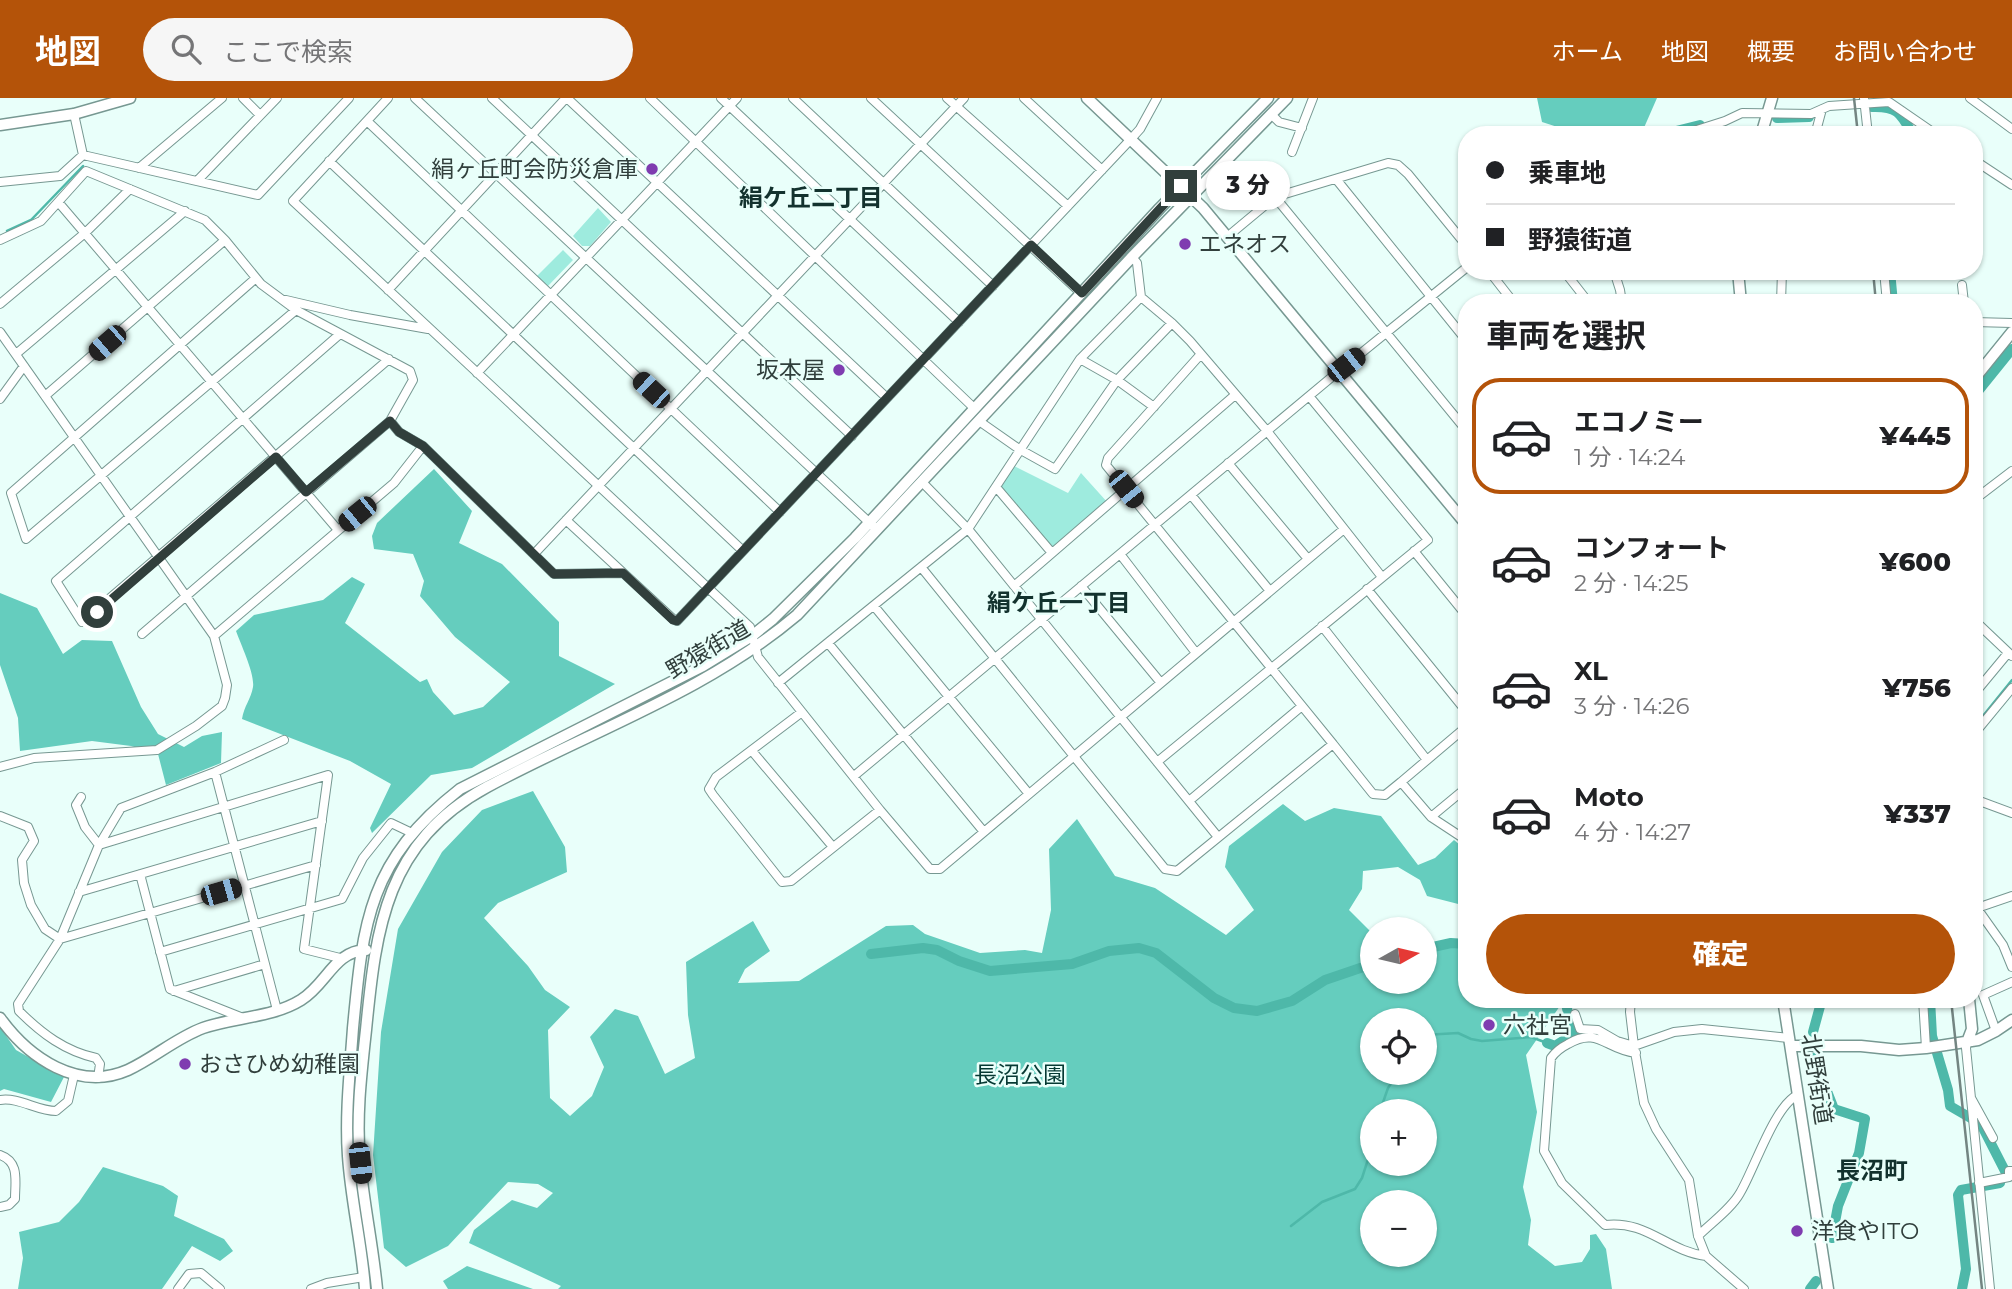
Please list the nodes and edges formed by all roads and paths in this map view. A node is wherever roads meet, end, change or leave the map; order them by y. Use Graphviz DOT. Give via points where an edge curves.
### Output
graph roads {
  1 [pos="130,98"];
  2 [pos="222,98"];
  3 [pos="243,98"];
  4 [pos="277,98"];
  5 [pos="349,98"];
  6 [pos="388,98"];
  7 [pos="415,98"];
  8 [pos="492,98"];
  9 [pos="567,98"];
  10 [pos="650,98"];
  11 [pos="721,98"];
  12 [pos="737,98"];
  13 [pos="793,98"];
  14 [pos="871,98"];
  15 [pos="947,98"];
  16 [pos="964,98"];
  17 [pos="1024,98"];
  18 [pos="1087,98"];
  19 [pos="1157,98"];
  20 [pos="1268,98"];
  21 [pos="1287,98"];
  22 [pos="1313,98"];
  23 [pos="1772,98"];
  24 [pos="1970,98"];
  25 [pos="1864,101"];
  26 [pos="1254,103"];
  27 [pos="1824,105"];
  28 [pos="729,106"];
  29 [pos="956,106"];
  30 [pos="1767,113"];
  31 [pos="75,114"];
  32 [pos="260,115"];
  33 [pos="1268,117"];
  34 [pos="367,121"];
  35 [pos="0,125"];
  36 [pos="1710,126"];
  37 [pos="1763,126"];
  38 [pos="1818,126"];
  39 [pos="1867,126"];
  40 [pos="1924,126"];
  41 [pos="1302,128"];
  42 [pos="2012,129"];
  43 [pos="532,135"];
  44 [pos="1131,139"];
  45 [pos="696,142"];
  46 [pos="921,145"];
  47 [pos="1292,152"];
  48 [pos="83,155"];
  49 [pos="329,161"];
  50 [pos="1983,166"];
  51 [pos="139,168"];
  52 [pos="1102,170"];
  53 [pos="496,173"];
  54 [pos="1336,179"];
  55 [pos="197,181"];
  56 [pos="0,182"];
  57 [pos="657,182"];
  58 [pos="884,183"];
  59 [pos="2012,185"];
  60 [pos="1181,186"];
  61 [pos="130,189"];
  62 [pos="1192,195"];
  63 [pos="1275,197"];
  64 [pos="60,203"];
  65 [pos="1068,206"];
  66 [pos="185,211"];
  67 [pos="461,211"];
  68 [pos="850,219"];
  69 [pos="622,220"];
  70 [pos="85,233"];
  71 [pos="1458,235"];
  72 [pos="1227,237"];
  73 [pos="0,239"];
  74 [pos="225,240"];
  75 [pos="1031,245"];
  76 [pos="424,251"];
  77 [pos="815,256"];
  78 [pos="1132,257"];
  79 [pos="586,258"];
  80 [pos="116,269"];
  81 [pos="1458,274"];
  82 [pos="256,278"];
  83 [pos="1496,280"];
  84 [pos="1571,280"];
  85 [pos="1962,285"];
  86 [pos="993,286"];
  87 [pos="388,290"];
  88 [pos="1082,293"];
  89 [pos="1507,294"];
  90 [pos="1582,294"];
  91 [pos="1963,294"];
  92 [pos="551,295"];
  93 [pos="778,296"];
  94 [pos="1431,296"];
  95 [pos="1141,297"];
  96 [pos="283,300"];
  97 [pos="0,304"];
  98 [pos="148,307"];
  99 [pos="296,310"];
  100 [pos="959,322"];
  101 [pos="1983,322"];
  102 [pos="1171,323"];
  103 [pos="2012,323"];
  104 [pos="430,329"];
  105 [pos="1458,330"];
  106 [pos="0,332"];
  107 [pos="1388,332"];
  108 [pos="2012,332"];
  109 [pos="742,333"];
  110 [pos="340,334"];
  111 [pos="513,335"];
  112 [pos="180,344"];
  113 [pos="1201,354"];
  114 [pos="16,355"];
  115 [pos="389,359"];
  116 [pos="923,359"];
  117 [pos="1080,359"];
  118 [pos="24,366"];
  119 [pos="1983,368"];
  120 [pos="1339,371"];
  121 [pos="708,372"];
  122 [pos="477,373"];
  123 [pos="1117,380"];
  124 [pos="212,382"];
  125 [pos="1235,395"];
  126 [pos="45,396"];
  127 [pos="1309,396"];
  128 [pos="887,398"];
  129 [pos="0,399"];
  130 [pos="1154,407"];
  131 [pos="974,408"];
  132 [pos="671,409"];
  133 [pos="243,418"];
  134 [pos="1458,420"];
  135 [pos="390,421"];
  136 [pos="979,421"];
  137 [pos="1267,431"];
  138 [pos="852,436"];
  139 [pos="73,437"];
  140 [pos="423,446"];
  141 [pos="634,448"];
  142 [pos="1019,449"];
  143 [pos="276,457"];
  144 [pos="1228,463"];
  145 [pos="2012,471"];
  146 [pos="816,473"];
  147 [pos="101,476"];
  148 [pos="922,482"];
  149 [pos="598,486"];
  150 [pos="996,487"];
  151 [pos="1126,489"];
  152 [pos="306,492"];
  153 [pos="1983,493"];
  154 [pos="1191,495"];
  155 [pos="1458,506"];
  156 [pos="780,512"];
  157 [pos="130,517"];
  158 [pos="566,520"];
  159 [pos="1155,525"];
  160 [pos="873,526"];
  161 [pos="968,529"];
  162 [pos="1344,529"];
  163 [pos="338,530"];
  164 [pos="743,551"];
  165 [pos="1414,551"];
  166 [pos="1052,552"];
  167 [pos="535,553"];
  168 [pos="1120,554"];
  169 [pos="159,558"];
  170 [pos="1308,559"];
  171 [pos="921,567"];
  172 [pos="623,573"];
  173 [pos="1382,577"];
  174 [pos="1014,586"];
  175 [pos="1081,586"];
  176 [pos="708,588"];
  177 [pos="1367,589"];
  178 [pos="1270,591"];
  179 [pos="185,595"];
  180 [pos="1458,605"];
  181 [pos="874,606"];
  182 [pos="1041,620"];
  183 [pos="677,621"];
  184 [pos="1234,622"];
  185 [pos="1322,626"];
  186 [pos="1983,629"];
  187 [pos="142,634"];
  188 [pos="214,636"];
  189 [pos="752,636"];
  190 [pos="828,643"];
  191 [pos="754,649"];
  192 [pos="1196,653"];
  193 [pos="2010,655"];
  194 [pos="995,659"];
  195 [pos="1271,668"];
  196 [pos="778,683"];
  197 [pos="1161,683"];
  198 [pos="1983,684"];
  199 [pos="2012,688"];
  200 [pos="949,697"];
  201 [pos="1458,701"];
  202 [pos="1302,706"];
  203 [pos="802,712"];
  204 [pos="1120,717"];
  205 [pos="1983,723"];
  206 [pos="1458,734"];
  207 [pos="904,735"];
  208 [pos="284,740"];
  209 [pos="1333,744"];
  210 [pos="752,751"];
  211 [pos="1074,756"];
  212 [pos="1427,760"];
  213 [pos="1157,762"];
  214 [pos="0,767"];
  215 [pos="215,772"];
  216 [pos="854,776"];
  217 [pos="1401,782"];
  218 [pos="1029,794"];
  219 [pos="1458,795"];
  220 [pos="81,797"];
  221 [pos="1189,801"];
  222 [pos="1983,802"];
  223 [pos="225,808"];
  224 [pos="880,810"];
  225 [pos="2012,813"];
  226 [pos="0,816"];
  227 [pos="1431,817"];
  228 [pos="322,821"];
  229 [pos="984,832"];
  230 [pos="412,834"];
  231 [pos="1458,835"];
  232 [pos="1218,837"];
  233 [pos="99,845"];
  234 [pos="833,846"];
  235 [pos="235,847"];
  236 [pos="316,866"];
  237 [pos="140,874"];
  238 [pos="245,886"];
  239 [pos="79,892"];
  240 [pos="2012,896"];
  241 [pos="1983,904"];
  242 [pos="310,909"];
  243 [pos="149,913"];
  244 [pos="1983,914"];
  245 [pos="255,925"];
  246 [pos="60,939"];
  247 [pos="2008,944"];
  248 [pos="361,950"];
  249 [pos="375,950"];
  250 [pos="160,952"];
  251 [pos="340,958"];
  252 [pos="265,964"];
  253 [pos="2012,967"];
  254 [pos="2012,982"];
  255 [pos="174,991"];
  256 [pos="1630,1008"];
  257 [pos="1783,1008"];
  258 [pos="1924,1008"];
  259 [pos="1970,1008"];
  260 [pos="277,1010"];
  261 [pos="1575,1014"];
  262 [pos="0,1018"];
  263 [pos="243,1018"];
  264 [pos="2012,1020"];
  265 [pos="1996,1031"];
  266 [pos="1790,1042"];
  267 [pos="1967,1042"];
  268 [pos="1926,1048"];
  269 [pos="1635,1049"];
  270 [pos="74,1075"];
  271 [pos="98,1078"];
  272 [pos="1970,1094"];
  273 [pos="1798,1095"];
  274 [pos="0,1100"];
  275 [pos="1993,1138"];
  276 [pos="0,1155"];
  277 [pos="2012,1171"];
  278 [pos="1979,1183"];
  279 [pos="0,1207"];
  280 [pos="1698,1236"];
  281 [pos="1706,1256"];
  282 [pos="364,1277"];
  283 [pos="178,1289"];
  284 [pos="220,1289"];
  285 [pos="311,1289"];
  286 [pos="365,1289"];
  287 [pos="377,1289"];
  288 [pos="1744,1289"];
  289 [pos="1828,1289"];
  290 [pos="1990,1289"];
  1 -- 31 [label="main road"];
  2 -- 51 [label="street"];
  3 -- 32 [label="street"];
  4 -- 32 [label="street"];
  5 -- 55 [label="street" via="258,195"];
  6 -- 34 [label="street"];
  7 -- 53 [label="street"];
  8 -- 43 [label="street"];
  9 -- 43 [label="street"];
  9 -- 57 [label="street"];
  10 -- 45 [label="street"];
  11 -- 28 [label="street"];
  12 -- 28 [label="street"];
  13 -- 58 [label="street"];
  14 -- 46 [label="street"];
  15 -- 29 [label="street"];
  16 -- 29 [label="street"];
  17 -- 52 [label="street"];
  18 -- 44 [label="main road"];
  19 -- 44 [label="street"];
  20 -- 26 [label="main road, 野猿街道"];
  21 -- 33 [label="main road, 野猿街道"];
  22 -- 41 [label="street"];
  23 -- 30 [label="main road"];
  24 -- 42 [label="street"];
  25 -- 27 [label="street"];
  25 -- 39 [label="street"];
  25 -- 40 [label="street" via="1889,102"];
  26 -- 33 [label="main road"];
  26 -- 60 [label="main road, 野猿街道"];
  27 -- 30 [label="street" via="1811,114"];
  27 -- 38 [label="street"];
  28 -- 45 [label="street"];
  28 -- 68 [label="street"];
  29 -- 46 [label="street"];
  29 -- 65 [label="street"];
  30 -- 36 [label="street" via="1742,113"];
  30 -- 37 [label="main road"];
  31 -- 35 [label="main road"];
  31 -- 48 [label="street"];
  32 -- 55 [label="street"];
  33 -- 41 [label="street"];
  33 -- 62 [label="main road, 野猿街道"];
  34 -- 49 [label="street"];
  34 -- 67 [label="street"];
  41 -- 47 [label="street"];
  43 -- 53 [label="street"];
  43 -- 69 [label="street"];
  44 -- 52 [label="street"];
  44 -- 60 [label="main road"];
  45 -- 57 [label="street"];
  45 -- 77 [label="street"];
  46 -- 58 [label="street"];
  46 -- 75 [label="street"];
  48 -- 51 [label="street"];
  48 -- 56 [label="street" via="60,176"];
  49 -- 76 [label="street"];
  49 -- 87 [label="street" via="293,201"];
  50 -- 59 [label="street"];
  51 -- 55 [label="street"];
  52 -- 65 [label="street"];
  53 -- 67 [label="street"];
  53 -- 79 [label="street"];
  54 -- 63 [label="street"];
  54 -- 71 [label="street" via="1388,163 1398,165"];
  54 -- 94 [label="street"];
  57 -- 69 [label="street"];
  57 -- 93 [label="street"];
  58 -- 68 [label="street"];
  58 -- 86 [label="street"];
  60 -- 62 [label="main road"];
  60 -- 88 [label="main road, 野猿街道"];
  61 -- 64 [label="street" via="86,171"];
  61 -- 66 [label="street"];
  61 -- 70 [label="street"];
  62 -- 72 [label="main road"];
  62 -- 78 [label="main road, 野猿街道"];
  63 -- 72 [label="street"];
  63 -- 107 [label="street"];
  64 -- 70 [label="street"];
  64 -- 73 [label="street" via="41,221"];
  65 -- 75 [label="street"];
  66 -- 74 [label="street" via="205,220"];
  66 -- 80 [label="street"];
  67 -- 76 [label="street"];
  67 -- 92 [label="street"];
  68 -- 77 [label="street"];
  68 -- 100 [label="street"];
  69 -- 79 [label="street"];
  69 -- 109 [label="street"];
  70 -- 80 [label="street"];
  70 -- 97 [label="street"];
  72 -- 120 [label="main road"];
  74 -- 82 [label="street"];
  74 -- 98 [label="street"];
  75 -- 86 [label="street"];
  75 -- 88 [label="street"];
  76 -- 87 [label="street"];
  76 -- 111 [label="street"];
  77 -- 93 [label="street"];
  77 -- 116 [label="street"];
  78 -- 95 [label="street" via="1137,263"];
  78 -- 136 [label="main road, 野猿街道"];
  79 -- 92 [label="street"];
  79 -- 121 [label="street"];
  80 -- 98 [label="street"];
  80 -- 114 [label="street"];
  81 -- 94 [label="street"];
  82 -- 96 [label="street"];
  82 -- 112 [label="street"];
  83 -- 89 [label="street"];
  84 -- 90 [label="street"];
  85 -- 91 [label="street"];
  86 -- 100 [label="street"];
  87 -- 104 [label="street"];
  88 -- 131 [label="main road, 野猿街道"];
  92 -- 111 [label="street"];
  92 -- 132 [label="street"];
  93 -- 109 [label="street"];
  93 -- 128 [label="street"];
  94 -- 105 [label="street"];
  94 -- 107 [label="street"];
  95 -- 102 [label="street"];
  95 -- 117 [label="street"];
  96 -- 99 [label="street"];
  96 -- 104 [label="street"];
  98 -- 112 [label="street"];
  98 -- 126 [label="street"];
  99 -- 110 [label="street"];
  99 -- 124 [label="street"];
  100 -- 116 [label="street"];
  101 -- 103 [label="street"];
  102 -- 113 [label="street"];
  102 -- 123 [label="street"];
  104 -- 122 [label="street"];
  106 -- 114 [label="street"];
  107 -- 120 [label="street"];
  107 -- 134 [label="street"];
  108 -- 119 [label="main road"];
  109 -- 121 [label="street"];
  109 -- 138 [label="street"];
  110 -- 115 [label="street"];
  110 -- 133 [label="street"];
  111 -- 122 [label="street"];
  111 -- 141 [label="street"];
  112 -- 124 [label="street"];
  112 -- 139 [label="street"];
  113 -- 125 [label="street"];
  113 -- 130 [label="street"];
  114 -- 118 [label="street"];
  115 -- 135 [label="street" via="410,371 413,380"];
  115 -- 143 [label="street"];
  116 -- 128 [label="street"];
  116 -- 131 [label="street"];
  117 -- 123 [label="street"];
  117 -- 142 [label="street"];
  118 -- 126 [label="street"];
  118 -- 129 [label="street"];
  120 -- 127 [label="street"];
  120 -- 155 [label="main road"];
  121 -- 132 [label="street"];
  121 -- 146 [label="street"];
  122 -- 149 [label="street"];
  123 -- 130 [label="street"];
  123 -- 142 [label="street" via="1055,469"];
  124 -- 133 [label="street"];
  124 -- 147 [label="street"];
  125 -- 137 [label="street"];
  125 -- 151 [label="street"];
  126 -- 139 [label="street"];
  127 -- 137 [label="street"];
  127 -- 165 [label="street" via="1428,540"];
  128 -- 138 [label="street"];
  130 -- 151 [label="street" via="1108,458 1106,465"];
  131 -- 160 [label="main road, 野猿街道"];
  132 -- 141 [label="street"];
  132 -- 156 [label="street"];
  133 -- 143 [label="street"];
  133 -- 157 [label="street"];
  135 -- 140 [label="street"];
  135 -- 152 [label="street"];
  136 -- 142 [label="street"];
  136 -- 148 [label="main road, 野猿街道"];
  137 -- 144 [label="street"];
  137 -- 162 [label="street"];
  138 -- 146 [label="street"];
  139 -- 147 [label="street"];
  139 -- 147 [label="street" via="11,493 26,540"];
  140 -- 163 [label="street" via="394,483"];
  140 -- 167 [label="street"];
  141 -- 149 [label="street"];
  141 -- 164 [label="street"];
  142 -- 150 [label="street"];
  143 -- 152 [label="street"];
  143 -- 169 [label="street"];
  144 -- 154 [label="street"];
  144 -- 170 [label="street"];
  145 -- 153 [label="street"];
  146 -- 156 [label="street"];
  146 -- 160 [label="street"];
  147 -- 157 [label="street"];
  148 -- 160 [label="main road, 野猿街道"];
  148 -- 161 [label="street"];
  149 -- 158 [label="street"];
  149 -- 176 [label="street"];
  150 -- 161 [label="street"];
  150 -- 166 [label="street"];
  151 -- 159 [label="street"];
  151 -- 166 [label="street"];
  152 -- 163 [label="street"];
  152 -- 179 [label="street"];
  154 -- 159 [label="street"];
  154 -- 178 [label="street"];
  156 -- 164 [label="street"];
  157 -- 169 [label="street"];
  157 -- 169 [label="street" via="56,581 82,622"];
  158 -- 167 [label="street"];
  158 -- 172 [label="street"];
  158 -- 183 [label="street"];
  159 -- 168 [label="street"];
  159 -- 184 [label="street"];
  160 -- 189 [label="main road, 野猿街道"];
  160 -- 191 [label="main road, 野猿街道" via="797,615"];
  161 -- 171 [label="street"];
  161 -- 174 [label="street"];
  162 -- 170 [label="street"];
  162 -- 173 [label="street"];
  163 -- 188 [label="street"];
  164 -- 176 [label="street"];
  165 -- 173 [label="street"];
  165 -- 180 [label="street"];
  166 -- 174 [label="street"];
  167 -- 172 [label="street" via="554,574"];
  168 -- 175 [label="street"];
  168 -- 192 [label="street"];
  169 -- 179 [label="street"];
  170 -- 178 [label="street"];
  171 -- 181 [label="street"];
  171 -- 194 [label="street"];
  172 -- 183 [label="street"];
  173 -- 177 [label="street"];
  174 -- 182 [label="street"];
  175 -- 182 [label="street"];
  175 -- 197 [label="street"];
  176 -- 183 [label="street"];
  176 -- 189 [label="street" via="750,627"];
  177 -- 185 [label="street"];
  177 -- 201 [label="street"];
  178 -- 184 [label="street"];
  179 -- 187 [label="street"];
  179 -- 188 [label="street"];
  181 -- 190 [label="street"];
  181 -- 200 [label="street"];
  182 -- 194 [label="street"];
  182 -- 204 [label="street"];
  184 -- 192 [label="street"];
  184 -- 195 [label="street"];
  185 -- 195 [label="street"];
  185 -- 212 [label="street"];
  186 -- 193 [label="street"];
  188 -- 214 [label="street" via="227,685 225,698 222,706 196,726 156,750 34,758"];
  189 -- 191 [label="street"];
  189 -- 230 [label="main road, 野猿街道" via="684,677 469,784"];
  190 -- 196 [label="street"];
  190 -- 207 [label="street"];
  191 -- 196 [label="street"];
  191 -- 249 [label="main road, 野猿街道" via="706,678 487,787 454,809 421,842 400,873 381,920"];
  192 -- 197 [label="street"];
  193 -- 198 [label="street"];
  194 -- 200 [label="street"];
  194 -- 211 [label="street"];
  195 -- 202 [label="street"];
  195 -- 213 [label="street"];
  196 -- 203 [label="street"];
  197 -- 204 [label="street"];
  199 -- 205 [label="street"];
  200 -- 207 [label="street"];
  200 -- 218 [label="street"];
  202 -- 209 [label="street"];
  202 -- 221 [label="street"];
  203 -- 210 [label="street"];
  203 -- 216 [label="street"];
  204 -- 211 [label="street"];
  204 -- 213 [label="street"];
  206 -- 212 [label="street"];
  207 -- 216 [label="street"];
  207 -- 229 [label="street"];
  208 -- 215 [label="street"];
  209 -- 217 [label="street" via="1373,793 1385,795"];
  209 -- 232 [label="street"];
  210 -- 234 [label="street"];
  210 -- 234 [label="street" via="716,778 709,789 782,882 791,881"];
  211 -- 218 [label="street"];
  211 -- 232 [label="street" via="1165,869 1177,871"];
  212 -- 217 [label="street"];
  213 -- 221 [label="street"];
  215 -- 223 [label="street"];
  215 -- 233 [label="street" via="121,808"];
  216 -- 224 [label="street"];
  217 -- 227 [label="street"];
  218 -- 229 [label="street"];
  219 -- 227 [label="street"];
  220 -- 233 [label="street" via="76,805 80,816"];
  221 -- 232 [label="street"];
  222 -- 225 [label="street"];
  223 -- 228 [label="street" via="328,775"];
  223 -- 233 [label="street"];
  223 -- 235 [label="street"];
  224 -- 229 [label="street" via="930,869 940,869"];
  224 -- 234 [label="street"];
  226 -- 246 [label="street" via="29,827 34,841 22,860 24,883 45,929"];
  227 -- 231 [label="street"];
  228 -- 235 [label="street"];
  228 -- 236 [label="street"];
  230 -- 242 [label="street" via="391,823 363,858 342,899"];
  230 -- 248 [label="main road, 野猿街道" via="378,890"];
  233 -- 239 [label="street"];
  235 -- 237 [label="street"];
  235 -- 238 [label="street"];
  236 -- 238 [label="street"];
  236 -- 242 [label="street"];
  237 -- 239 [label="street"];
  237 -- 243 [label="street"];
  238 -- 243 [label="street"];
  238 -- 245 [label="street"];
  239 -- 246 [label="street"];
  240 -- 241 [label="street"];
  242 -- 245 [label="street"];
  242 -- 251 [label="street" via="304,949"];
  243 -- 246 [label="street"];
  243 -- 250 [label="street"];
  244 -- 247 [label="street"];
  245 -- 250 [label="street"];
  245 -- 252 [label="street"];
  246 -- 271 [label="street" via="18,1004 19,1011 59,1045 96,1058"];
  247 -- 253 [label="street"];
  248 -- 249 [label="main road"];
  248 -- 251 [label="main road"];
  248 -- 282 [label="main road, 野猿街道" via="347,1134"];
  249 -- 287 [label="main road, 野猿街道" via="358,1119"];
  250 -- 255 [label="street"];
  251 -- 260 [label="main road" via="317,989"];
  252 -- 255 [label="street"];
  252 -- 260 [label="street"];
  254 -- 265 [label="street" via="1983,995"];
  255 -- 263 [label="street"];
  256 -- 269 [label="street"];
  257 -- 266 [label="main road, 北野街道"];
  258 -- 268 [label="street"];
  259 -- 267 [label="main road" via="1972,1029"];
  260 -- 263 [label="main road"];
  261 -- 269 [label="street" via="1580,1029 1598,1030"];
  262 -- 270 [label="main road" via="28,1050"];
  263 -- 271 [label="main road" via="205,1027 129,1070"];
  264 -- 265 [label="main road"];
  265 -- 267 [label="main road"];
  266 -- 268 [label="main road"];
  266 -- 269 [label="street" via="1758,1033 1702,1029 1674,1032"];
  266 -- 273 [label="main road, 北野街道"];
  267 -- 268 [label="main road"];
  267 -- 272 [label="street"];
  269 -- 280 [label="street" via="1644,1103 1689,1180"];
  269 -- 281 [label="street" via="1625,1052 1594,1037 1581,1036 1556,1051 1551,1058 1544,1151 1562,1183 1605,1226 1632,1225 1690,1254"];
  270 -- 271 [label="main road"];
  270 -- 274 [label="street" via="68,1101 56,1111"];
  272 -- 275 [label="street"];
  272 -- 278 [label="street"];
  273 -- 280 [label="street" via="1790,1098 1772,1127 1739,1195"];
  273 -- 289 [label="main road, 北野街道"];
  276 -- 279 [label="street" via="15,1168 15,1199"];
  277 -- 278 [label="street" via="2009,1177"];
  278 -- 290 [label="street"];
  280 -- 281 [label="street"];
  281 -- 288 [label="street"];
  282 -- 285 [label="street"];
  282 -- 286 [label="main road, 野猿街道"];
  283 -- 284 [label="street" via="189,1275 201,1273"];
}
